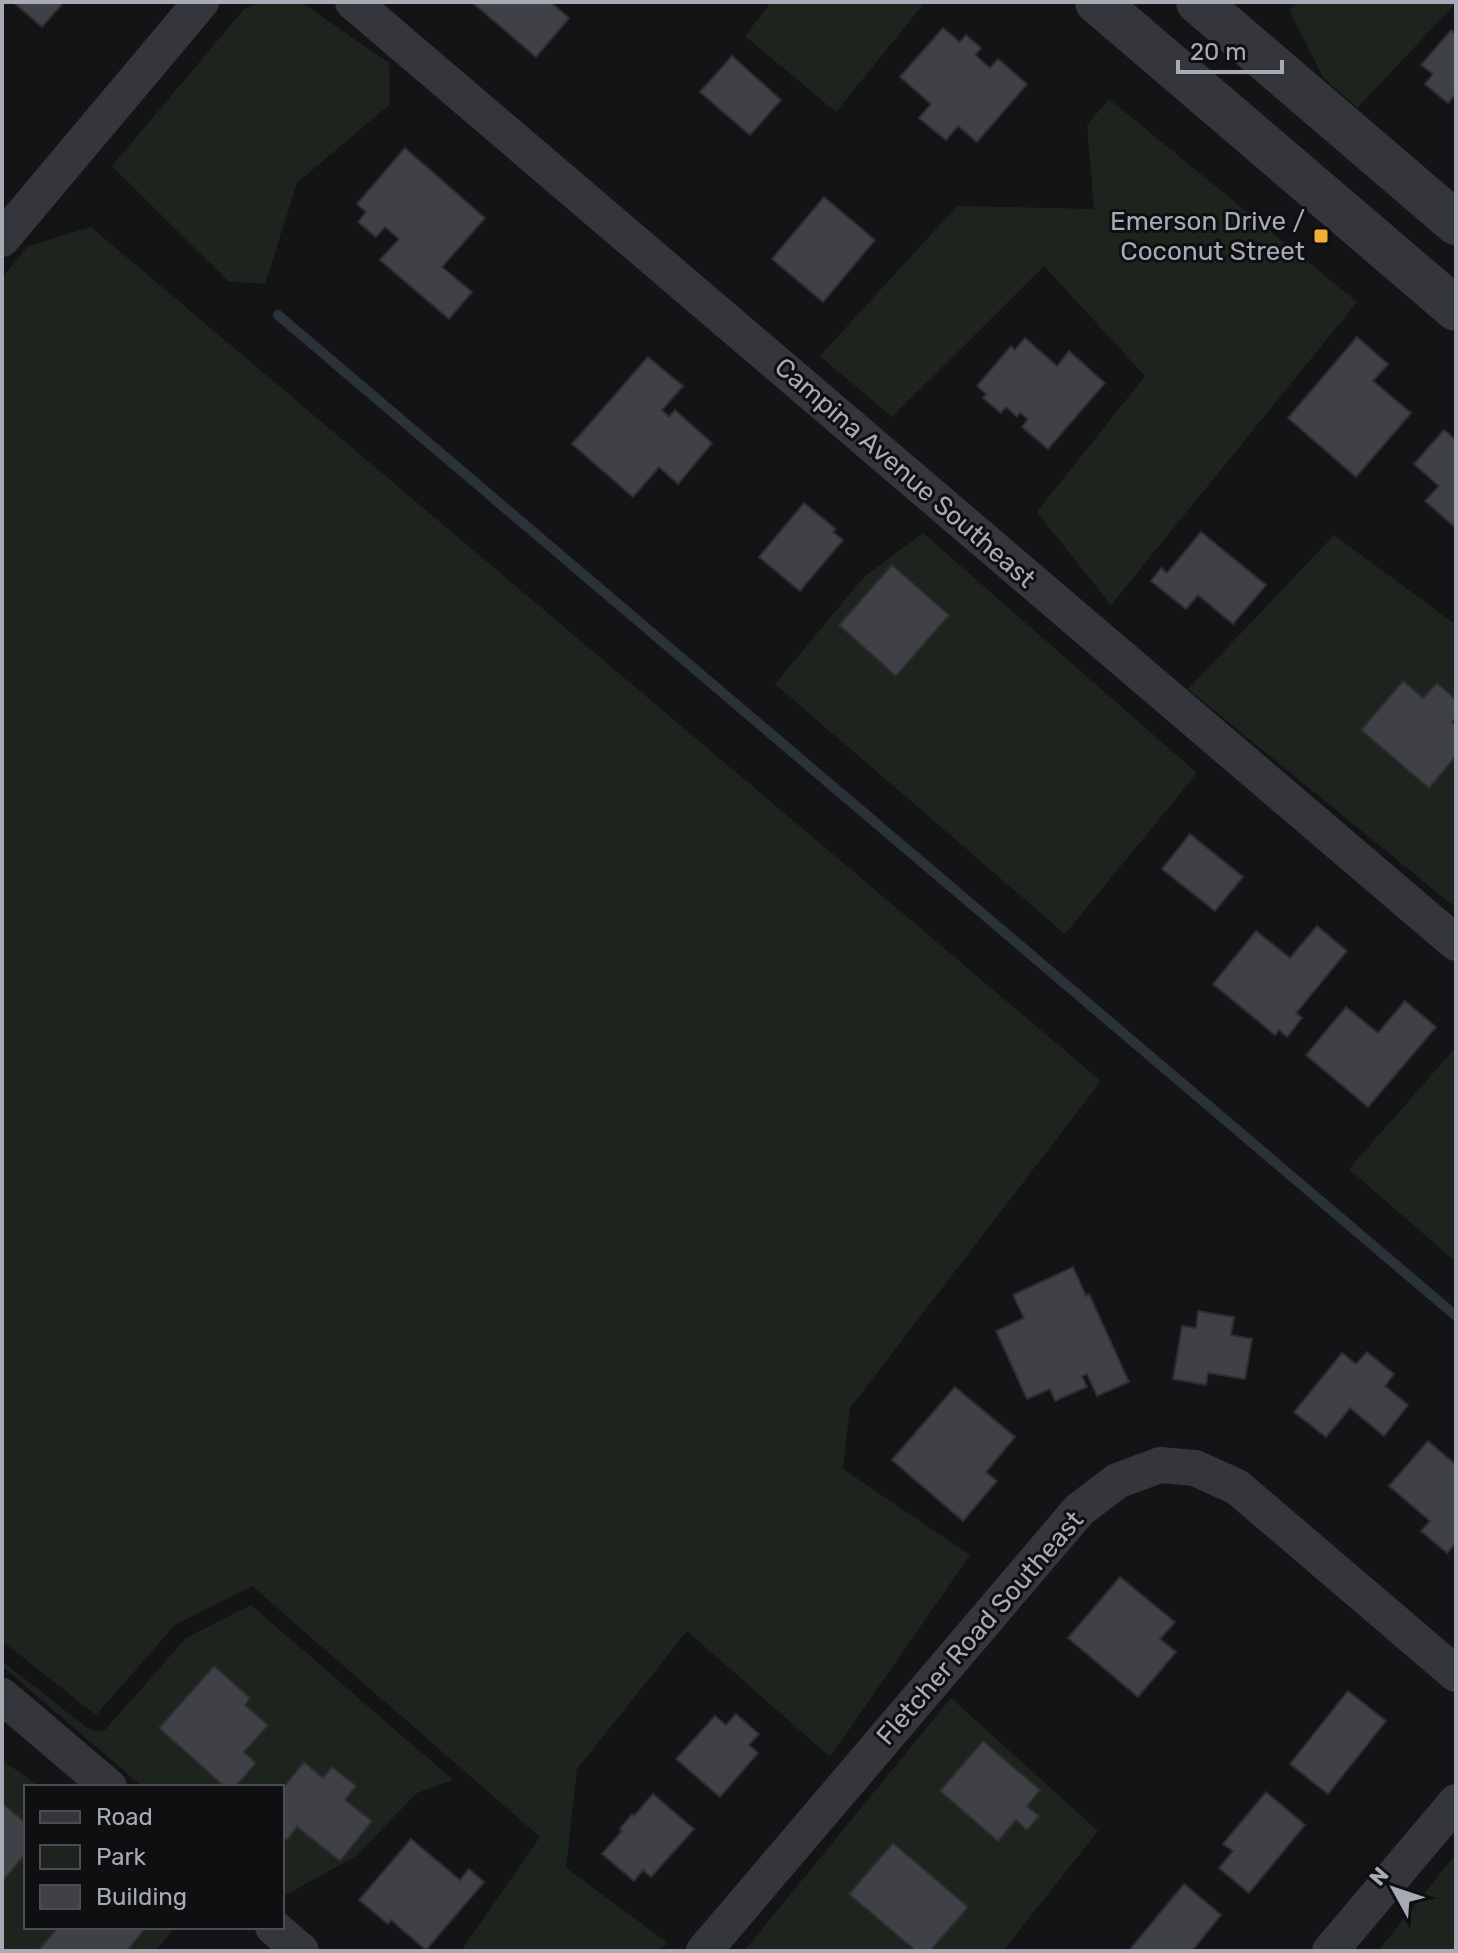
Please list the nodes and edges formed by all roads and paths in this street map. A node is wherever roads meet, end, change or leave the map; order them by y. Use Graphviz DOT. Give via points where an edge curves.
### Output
graph roads {
  1 [pos="201,2"];
  2 [pos="353,2"];
  3 [pos="1097,2"];
  4 [pos="1198,2"];
  5 [pos="1456,223"];
  6 [pos="2,239"];
  7 [pos="1456,309"];
  8 [pos="1456,943"];
  9 [pos="1456,1674"];
  10 [pos="2,1696"];
  11 [pos="107,1785"];
  12 [pos="1456,1802"];
  13 [pos="275,1929"];
  14 [pos="301,1951"];
  15 [pos="704,1951"];
  16 [pos="1330,1951"];
  1 -- 6 [label="street"];
  2 -- 8 [label="street, Campina Avenue Southeast"];
  3 -- 7 [label="street"];
  4 -- 5 [label="street"];
  9 -- 15 [label="street, Fletcher Road Southeast" via="1237,1487 1195,1468 1160,1465 1117,1481 1079,1510"];
  10 -- 11 [label="street"];
  12 -- 16 [label="street"];
  13 -- 14 [label="street"];
}
